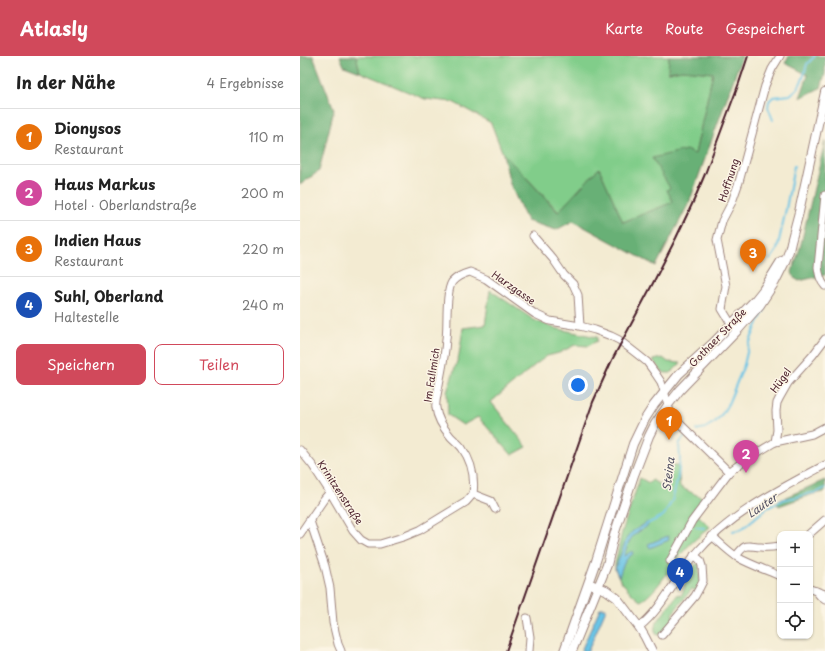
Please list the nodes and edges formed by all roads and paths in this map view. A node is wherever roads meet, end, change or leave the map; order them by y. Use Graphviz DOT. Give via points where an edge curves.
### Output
graph roads {
  1 [pos="780,56"];
  2 [pos="825,92"];
  3 [pos="825,195"];
  4 [pos="533,236"];
  5 [pos="791,242"];
  6 [pos="825,286"];
  7 [pos="448,295"];
  8 [pos="731,325"];
  9 [pos="580,326"];
  10 [pos="737,331"];
  11 [pos="825,338"];
  12 [pos="664,391"];
  13 [pos="668,405"];
  14 [pos="825,427"];
  15 [pos="774,442"];
  16 [pos="300,450"];
  17 [pos="825,465"];
  18 [pos="729,472"];
  19 [pos="330,492"];
  20 [pos="473,494"];
  21 [pos="495,509"];
  22 [pos="825,520"];
  23 [pos="310,521"];
  24 [pos="812,531"];
  25 [pos="300,534"];
  26 [pos="712,536"];
  27 [pos="777,546"];
  28 [pos="694,555"];
  29 [pos="736,556"];
  30 [pos="670,561"];
  31 [pos="777,575"];
  32 [pos="589,583"];
  33 [pos="598,586"];
  34 [pos="813,590"];
  35 [pos="825,594"];
  36 [pos="825,600"];
  37 [pos="527,618"];
  38 [pos="639,627"];
  39 [pos="662,635"];
  40 [pos="341,651"];
  41 [pos="529,651"];
  42 [pos="564,651"];
  43 [pos="572,651"];
  44 [pos="652,651"];
  1 -- 8 [label="street, Hoffnung" via="765,86 739,182 722,221 717,240 726,286 722,309"];
  2 -- 5 [label="main road, Gothaer Straße"];
  3 -- 6 [label="street" via="818,267 819,276"];
  4 -- 9 [label="street" via="573,284 578,295"];
  5 -- 8 [label="main road" via="763,290"];
  5 -- 10 [label="main road, Gothaer Straße" via="775,282 760,305"];
  7 -- 9 [label="street, Harzgasse" via="452,283 460,275 470,272 486,279 535,314 550,321"];
  7 -- 20 [label="street, Im Fallmich" via="445,354 435,408 450,436 468,457 473,474"];
  8 -- 10 [label="street, Hoffnung"];
  8 -- 12 [label="main road"];
  9 -- 12 [label="street, Harzgasse" via="619,340 638,354 655,372"];
  10 -- 13 [label="main road, Gothaer Straße"];
  11 -- 15 [label="street, Hügel" via="780,396 777,403 777,430"];
  12 -- 13 [label="street, Harzgasse"];
  12 -- 32 [label="main road" via="645,418 633,444"];
  13 -- 18 [label="street, Harzgasse" via="673,418"];
  13 -- 33 [label="main road, Gothaer Straße" via="641,454"];
  14 -- 15 [label="street" via="812,434"];
  15 -- 18 [label="street"];
  16 -- 19 [label="street, Krinitzenstraße"];
  17 -- 26 [label="street" via="754,505"];
  18 -- 30 [label="street" via="692,521"];
  19 -- 20 [label="street, Krinitzenstraße" via="353,531 368,544 380,544 420,530 466,502"];
  19 -- 23 [label="street"];
  20 -- 21 [label="street" via="491,501"];
  22 -- 24 [label="street"];
  23 -- 25 [label="street"];
  23 -- 40 [label="street" via="325,566 333,623"];
  26 -- 28 [label="street"];
  26 -- 29 [label="street"];
  27 -- 29 [label="street" via="746,546"];
  28 -- 38 [label="street" via="659,606"];
  28 -- 39 [label="street" via="700,560 703,581 695,596"];
  29 -- 31 [label="street"];
  32 -- 33 [label="main road"];
  32 -- 42 [label="main road"];
  33 -- 38 [label="main road" via="617,598"];
  33 -- 43 [label="main road, Gothaer Straße"];
  34 -- 35 [label="street"];
  34 -- 36 [label="street"];
  37 -- 41 [label="street"];
  38 -- 44 [label="main road"];
}
